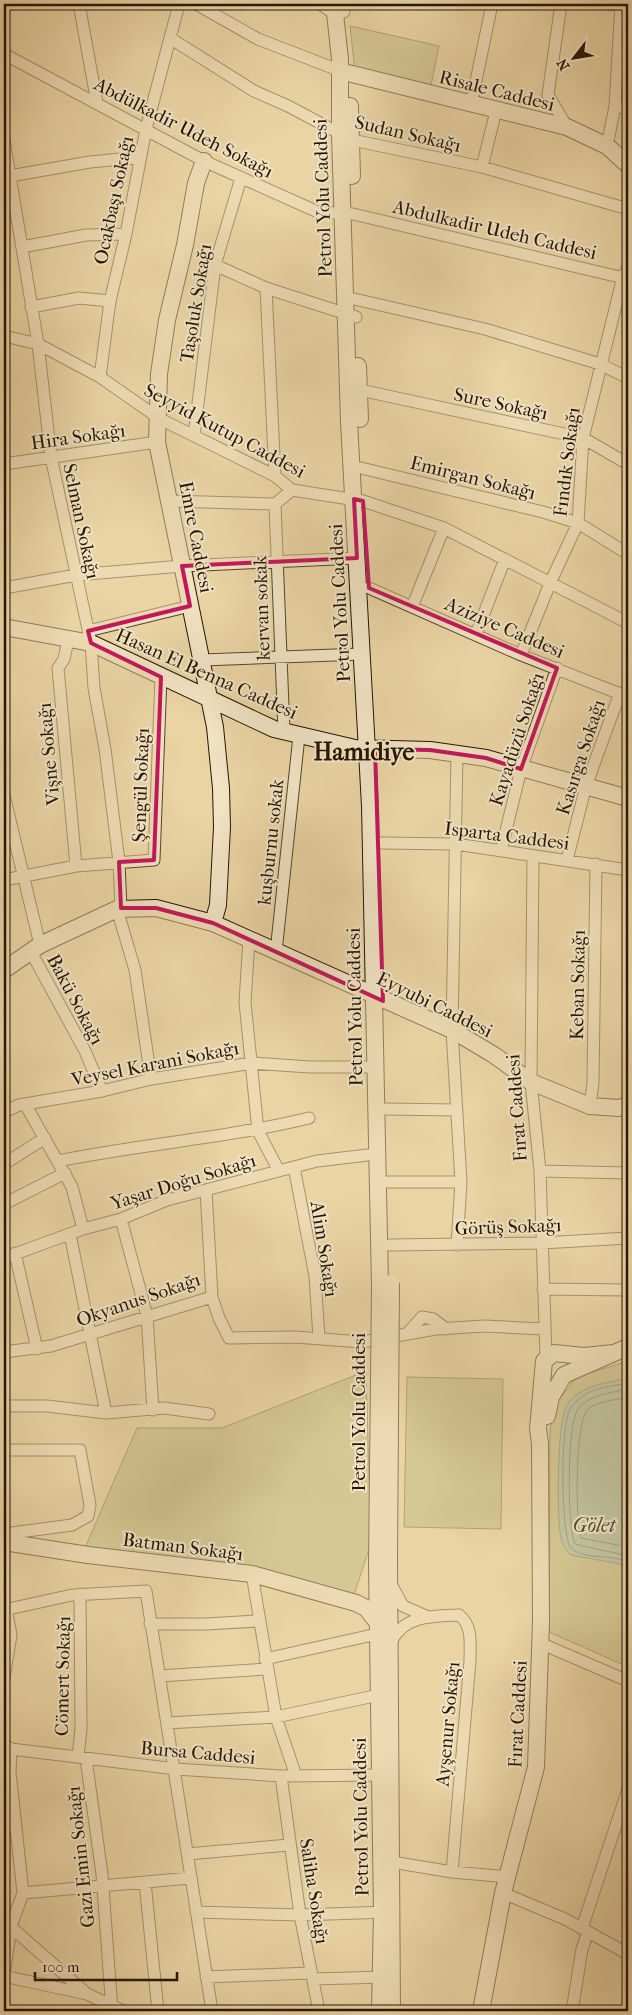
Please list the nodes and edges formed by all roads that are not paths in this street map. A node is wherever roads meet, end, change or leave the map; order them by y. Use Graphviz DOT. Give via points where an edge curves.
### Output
graph roads {
  1 [pos="79,4"];
  2 [pos="179,4"];
  3 [pos="196,4"];
  4 [pos="320,4"];
  5 [pos="492,4"];
  6 [pos="561,4"];
  7 [pos="608,4"];
  8 [pos="625,5"];
  9 [pos="339,8"];
  10 [pos="170,38"];
  11 [pos="4,54"];
  12 [pos="344,72"];
  13 [pos="97,103"];
  14 [pos="471,105"];
  15 [pos="615,106"];
  16 [pos="628,109"];
  17 [pos="496,111"];
  18 [pos="567,127"];
  19 [pos="146,129"];
  20 [pos="346,137"];
  21 [pos="4,140"];
  22 [pos="607,146"];
  23 [pos="141,157"];
  24 [pos="204,161"];
  25 [pos="628,165"];
  26 [pos="482,167"];
  27 [pos="6,176"];
  28 [pos="241,178"];
  29 [pos="628,209"];
  30 [pos="348,214"];
  31 [pos="126,234"];
  32 [pos="22,247"];
  33 [pos="215,265"];
  34 [pos="626,274"];
  35 [pos="266,288"];
  36 [pos="354,299"];
  37 [pos="110,300"];
  38 [pos="31,307"];
  39 [pos="351,315"];
  40 [pos="4,336"];
  41 [pos="38,344"];
  42 [pos="600,364"];
  43 [pos="100,377"];
  44 [pos="628,378"];
  45 [pos="360,390"];
  46 [pos="160,419"];
  47 [pos="194,436"];
  48 [pos="583,438"];
  49 [pos="157,442"];
  50 [pos="51,457"];
  51 [pos="4,464"];
  52 [pos="628,464"];
  53 [pos="361,468"];
  54 [pos="275,476"];
  55 [pos="292,490"];
  56 [pos="358,500"];
  57 [pos="169,501"];
  58 [pos="275,504"];
  59 [pos="578,523"];
  60 [pos="444,528"];
  61 [pos="628,554"];
  62 [pos="357,558"];
  63 [pos="505,559"];
  64 [pos="276,563"];
  65 [pos="182,566"];
  66 [pos="76,575"];
  67 [pos="550,581"];
  68 [pos="4,588"];
  69 [pos="369,588"];
  70 [pos="190,606"];
  71 [pos="412,608"];
  72 [pos="628,623"];
  73 [pos="4,628"];
  74 [pos="476,634"];
  75 [pos="90,637"];
  76 [pos="68,640"];
  77 [pos="362,654"];
  78 [pos="521,655"];
  79 [pos="280,656"];
  80 [pos="203,660"];
  81 [pos="557,668"];
  82 [pos="161,677"];
  83 [pos="624,695"];
  84 [pos="208,699"];
  85 [pos="292,734"];
  86 [pos="371,749"];
  87 [pos="457,754"];
  88 [pos="521,769"];
  89 [pos="586,786"];
  90 [pos="4,795"];
  91 [pos="628,798"];
  92 [pos="5,810"];
  93 [pos="380,844"];
  94 [pos="456,844"];
  95 [pos="501,851"];
  96 [pos="533,856"];
  97 [pos="567,860"];
  98 [pos="119,862"];
  99 [pos="596,864"];
  100 [pos="76,866"];
  101 [pos="628,870"];
  102 [pos="22,876"];
  103 [pos="4,880"];
  104 [pos="119,909"];
  105 [pos="213,923"];
  106 [pos="249,939"];
  107 [pos="36,949"];
  108 [pos="276,952"];
  109 [pos="4,970"];
  110 [pos="378,999"];
  111 [pos="452,1030"];
  112 [pos="252,1063"];
  113 [pos="375,1067"];
  114 [pos="151,1079"];
  115 [pos="531,1082"];
  116 [pos="102,1091"];
  117 [pos="25,1104"];
  118 [pos="628,1105"];
  119 [pos="590,1106"];
  120 [pos="385,1108"];
  121 [pos="457,1110"];
  122 [pos="4,1112"];
  123 [pos="310,1118"];
  124 [pos="258,1131"];
  125 [pos="45,1138"];
  126 [pos="376,1154"];
  127 [pos="58,1161"];
  128 [pos="4,1164"];
  129 [pos="294,1167"];
  130 [pos="279,1171"];
  131 [pos="540,1171"];
  132 [pos="65,1173"];
  133 [pos="628,1173"];
  134 [pos="386,1182"];
  135 [pos="461,1182"];
  136 [pos="206,1190"];
  137 [pos="4,1204"];
  138 [pos="121,1219"];
  139 [pos="83,1229"];
  140 [pos="70,1234"];
  141 [pos="628,1238"];
  142 [pos="542,1243"];
  143 [pos="389,1245"];
  144 [pos="457,1245"];
  145 [pos="15,1253"];
  146 [pos="4,1258"];
  147 [pos="385,1285"];
  148 [pos="543,1289"];
  149 [pos="628,1290"];
  150 [pos="212,1296"];
  151 [pos="147,1316"];
  152 [pos="544,1329"];
  153 [pos="89,1334"];
  154 [pos="319,1338"];
  155 [pos="37,1349"];
  156 [pos="621,1350"];
  157 [pos="4,1352"];
  158 [pos="549,1359"];
  159 [pos="564,1375"];
  160 [pos="4,1406"];
  161 [pos="153,1410"];
  162 [pos="106,1413"];
  163 [pos="209,1414"];
  164 [pos="540,1443"];
  165 [pos="4,1450"];
  166 [pos="4,1534"];
  167 [pos="4,1542"];
  168 [pos="252,1574"];
  169 [pos="383,1582"];
  170 [pos="80,1594"];
  171 [pos="356,1603"];
  172 [pos="5,1609"];
  173 [pos="426,1616"];
  174 [pos="258,1621"];
  175 [pos="150,1624"];
  176 [pos="377,1628"];
  177 [pos="540,1643"];
  178 [pos="389,1647"];
  179 [pos="266,1664"];
  180 [pos="159,1676"];
  181 [pos="4,1678"];
  182 [pos="628,1681"];
  183 [pos="379,1695"];
  184 [pos="276,1717"];
  185 [pos="167,1724"];
  186 [pos="7,1746"];
  187 [pos="82,1758"];
  188 [pos="176,1769"];
  189 [pos="386,1775"];
  190 [pos="281,1776"];
  191 [pos="296,1776"];
  192 [pos="628,1789"];
  193 [pos="4,1826"];
  194 [pos="16,1827"];
  195 [pos="289,1845"];
  196 [pos="187,1854"];
  197 [pos="392,1862"];
  198 [pos="452,1872"];
  199 [pos="509,1877"];
  200 [pos="190,1878"];
  201 [pos="145,1882"];
  202 [pos="102,1886"];
  203 [pos="23,1893"];
  204 [pos="503,1893"];
  205 [pos="196,1912"];
  206 [pos="387,1912"];
  207 [pos="300,1915"];
  208 [pos="8,1923"];
  209 [pos="585,1930"];
  210 [pos="628,1954"];
  211 [pos="4,1976"];
  212 [pos="312,1976"];
  213 [pos="206,1977"];
  214 [pos="386,1977"];
  215 [pos="87,1994"];
  216 [pos="112,2009"];
  217 [pos="123,2011"];
  218 [pos="158,2011"];
  219 [pos="212,2011"];
  220 [pos="319,2011"];
  221 [pos="380,2011"];
  222 [pos="392,2011"];
  223 [pos="481,2011"];
  224 [pos="572,2011"];
  1 -- 13 [label="street"];
  2 -- 10 [label="street, Ocakbaşı Sokağı"];
  3 -- 12 [label="street" via="258,39"];
  4 -- 9 [label="street"];
  5 -- 14 [label="street"];
  6 -- 18 [label="street" via="548,95"];
  7 -- 8 [label="street"];
  8 -- 15 [label="street"];
  9 -- 12 [label="street, Petrol Yolu Caddesi"];
  10 -- 19 [label="street, Ocakbaşı Sokağı"];
  10 -- 20 [label="street, Sudan Sokağı" via="254,91"];
  11 -- 13 [label="street, Abdülkadir Udeh Sokağı"];
  12 -- 14 [label="street, Risale Caddesi"];
  12 -- 20 [label="street, Petrol Yolu Caddesi"];
  13 -- 19 [label="street, Abdülkadir Udeh Sokağı"];
  14 -- 17 [label="street, Risale Caddesi"];
  15 -- 16 [label="street"];
  15 -- 22 [label="street"];
  17 -- 18 [label="street, Risale Caddesi"];
  17 -- 26 [label="street"];
  18 -- 22 [label="street, Risale Caddesi"];
  19 -- 23 [label="street, Ocakbaşı Sokağı"];
  19 -- 24 [label="street, Abdülkadir Udeh Sokağı"];
  20 -- 26 [label="street, Sudan Sokağı"];
  20 -- 30 [label="street, Petrol Yolu Caddesi"];
  21 -- 27 [label="street, Selman Sokağı"];
  22 -- 25 [label="street, Risale Caddesi"];
  23 -- 27 [label="street"];
  23 -- 31 [label="street, Ocakbaşı Sokağı"];
  24 -- 28 [label="street, Abdülkadir Udeh Sokağı"];
  24 -- 46 [label="street, Emre Caddesi" via="196,183 167,320 159,374"];
  26 -- 29 [label="street, Sudan Sokağı"];
  27 -- 32 [label="street, Selman Sokağı"];
  28 -- 30 [label="street, Abdülkadir Udeh Sokağı" via="318,212"];
  28 -- 33 [label="street, Taşoluk Sokağı"];
  30 -- 34 [label="street, Abdulkadir Udeh Caddesi"];
  30 -- 36 [label="street, Petrol Yolu Caddesi"];
  30 -- 39 [label="street, Petrol Yolu Caddesi"];
  31 -- 32 [label="street" via="86,235"];
  31 -- 37 [label="street, Ocakbaşı Sokağı"];
  32 -- 38 [label="street, Selman Sokağı"];
  33 -- 35 [label="street"];
  33 -- 47 [label="street, Taşoluk Sokağı"];
  34 -- 42 [label="street, Fındık Sokağı"];
  35 -- 39 [label="street"];
  35 -- 54 [label="street"];
  36 -- 39 [label="street, Petrol Yolu Caddesi"];
  36 -- 42 [label="street" via="485,329"];
  37 -- 38 [label="street" via="79,298"];
  37 -- 43 [label="street, Ocakbaşı Sokağı"];
  38 -- 41 [label="street, Selman Sokağı"];
  39 -- 45 [label="street, Petrol Yolu Caddesi"];
  39 -- 56 [label="street, Petrol Yolu Caddesi"];
  40 -- 41 [label="street, Seyyid Kutup Caddesi"];
  41 -- 43 [label="street, Seyyid Kutup Caddesi"];
  41 -- 50 [label="street, Selman Sokağı"];
  42 -- 44 [label="street"];
  42 -- 48 [label="street, Fındık Sokağı"];
  43 -- 46 [label="street, Seyyid Kutup Caddesi"];
  45 -- 48 [label="street, Sure Sokağı"];
  45 -- 53 [label="street, Petrol Yolu Caddesi"];
  46 -- 47 [label="street, Seyyid Kutup Caddesi"];
  46 -- 49 [label="street, Emre Caddesi"];
  47 -- 54 [label="street, Seyyid Kutup Caddesi"];
  48 -- 52 [label="street, Sure Sokağı"];
  48 -- 59 [label="street, Fındık Sokağı"];
  49 -- 50 [label="street, Hira Sokağı"];
  49 -- 57 [label="street, Emre Caddesi"];
  50 -- 51 [label="street, Hira Sokağı"];
  50 -- 66 [label="street, Selman Sokağı"];
  53 -- 56 [label="street, Petrol Yolu Caddesi"];
  53 -- 59 [label="street, Emirgan Sokağı"];
  54 -- 55 [label="street, Seyyid Kutup Caddesi"];
  55 -- 56 [label="street, Seyyid Kutup Caddesi"];
  55 -- 58 [label="street"];
  56 -- 60 [label="street, Seyyid Kutup Caddesi"];
  56 -- 62 [label="street, Petrol Yolu Caddesi"];
  56 -- 69 [label="street, Petrol Yolu Caddesi"];
  57 -- 58 [label="street"];
  57 -- 65 [label="street, Emre Caddesi"];
  58 -- 64 [label="street, kervan sokak"];
  59 -- 61 [label="street, Emirgan Sokağı"];
  59 -- 67 [label="street, Fındık Sokağı"];
  60 -- 63 [label="street, Seyyid Kutup Caddesi"];
  60 -- 71 [label="street"];
  62 -- 64 [label="street"];
  62 -- 77 [label="street, Petrol Yolu Caddesi"];
  63 -- 67 [label="street, Seyyid Kutup Caddesi"];
  63 -- 74 [label="street"];
  64 -- 65 [label="street"];
  64 -- 79 [label="street, kervan sokak"];
  65 -- 66 [label="street"];
  65 -- 70 [label="street, Emre Caddesi"];
  66 -- 68 [label="street"];
  66 -- 75 [label="street, Selman Sokağı"];
  67 -- 72 [label="street, Seyyid Kutup Caddesi"];
  67 -- 78 [label="street, Fındık Sokağı"];
  69 -- 71 [label="street, Aziziye Caddesi"];
  69 -- 86 [label="street, Petrol Yolu Caddesi"];
  70 -- 75 [label="street"];
  70 -- 80 [label="street, Emre Caddesi"];
  71 -- 74 [label="street, Aziziye Caddesi"];
  73 -- 76 [label="street, Hasan El Benna Caddesi"];
  74 -- 78 [label="street, Aziziye Caddesi"];
  75 -- 76 [label="street, Hasan El Benna Caddesi"];
  75 -- 82 [label="street, Hasan El Benna Caddesi"];
  75 -- 98 [label="street, Selman Sokağı" via="94,688"];
  76 -- 100 [label="street, Vişne Sokağı" via="64,659 58,668"];
  77 -- 79 [label="street"];
  77 -- 86 [label="street, Petrol Yolu Caddesi"];
  78 -- 81 [label="street, Aziziye Caddesi"];
  79 -- 80 [label="street"];
  79 -- 85 [label="street, kervan sokak"];
  80 -- 84 [label="street, Emre Caddesi"];
  81 -- 83 [label="street, Aziziye Caddesi"];
  81 -- 88 [label="street, Kayadüzü Sokağı"];
  82 -- 84 [label="street, Hasan El Benna Caddesi"];
  82 -- 98 [label="street, Şengül Sokağı" via="154,860"];
  83 -- 89 [label="street, Kasırga Sokağı"];
  84 -- 85 [label="street, Hasan El Benna Caddesi"];
  84 -- 105 [label="street, Emre Caddesi" via="215,727 222,798 218,905"];
  85 -- 86 [label="street, Hasan El Benna Caddesi"];
  85 -- 108 [label="street, kuşburnu sokak"];
  86 -- 87 [label="street, Hasan El Benna Caddesi"];
  86 -- 93 [label="street, Petrol Yolu Caddesi"];
  86 -- 110 [label="street, Petrol Yolu Caddesi"];
  87 -- 88 [label="street, Hasan El Benna Caddesi" via="486,758"];
  87 -- 94 [label="street"];
  88 -- 89 [label="street, Hasan El Benna Caddesi"];
  88 -- 95 [label="street, Kayadüzü Sokağı"];
  89 -- 91 [label="street, Hasan El Benna Caddesi"];
  89 -- 97 [label="street, Kasırga Sokağı"];
  90 -- 92 [label="street, Bakü Sokağı"];
  92 -- 102 [label="street, Bakü Sokağı"];
  93 -- 94 [label="street, Isparta Caddesi"];
  93 -- 110 [label="street, Petrol Yolu Caddesi"];
  94 -- 95 [label="street, Isparta Caddesi"];
  94 -- 111 [label="street"];
  95 -- 96 [label="street, Isparta Caddesi"];
  96 -- 97 [label="street, Isparta Caddesi"];
  96 -- 115 [label="street, Fırat Caddesi"];
  97 -- 99 [label="street, Isparta Caddesi"];
  98 -- 100 [label="street"];
  98 -- 104 [label="street, Selman Sokağı"];
  99 -- 101 [label="street, Isparta Caddesi"];
  99 -- 119 [label="street, Keban Sokağı"];
  100 -- 102 [label="street"];
  102 -- 103 [label="street"];
  102 -- 107 [label="street, Bakü Sokağı"];
  104 -- 105 [label="street, Eyyubi Caddesi" via="156,908"];
  104 -- 107 [label="street, Eyyubi Caddesi"];
  104 -- 114 [label="street, Selman Sokağı" via="135,970"];
  105 -- 106 [label="street, Eyyubi Caddesi"];
  106 -- 108 [label="street, Eyyubi Caddesi"];
  106 -- 112 [label="street" via="245,1002"];
  107 -- 109 [label="street, Eyyubi Caddesi"];
  107 -- 116 [label="street, Bakü Sokağı"];
  108 -- 110 [label="street, Eyyubi Caddesi"];
  110 -- 111 [label="street, Eyyubi Caddesi"];
  110 -- 113 [label="street, Petrol Yolu Caddesi"];
  110 -- 120 [label="street, Petrol Yolu Caddesi"];
  111 -- 115 [label="street, Eyyubi Caddesi"];
  111 -- 121 [label="street"];
  112 -- 113 [label="street, Veysel Karani Sokağı"];
  112 -- 114 [label="street, Veysel Karani Sokağı"];
  112 -- 124 [label="street"];
  113 -- 126 [label="street, Petrol Yolu Caddesi"];
  114 -- 116 [label="street, Veysel Karani Sokağı"];
  115 -- 119 [label="street, Eyyubi Caddesi"];
  115 -- 131 [label="street, Fırat Caddesi"];
  116 -- 117 [label="street, Veysel Karani Sokağı"];
  117 -- 122 [label="street, Veysel Karani Sokağı"];
  117 -- 125 [label="street"];
  118 -- 119 [label="street, Eyyubi Caddesi" via="619,1108"];
  120 -- 121 [label="street"];
  120 -- 134 [label="street, Petrol Yolu Caddesi"];
  121 -- 135 [label="street"];
  123 -- 124 [label="street"];
  124 -- 127 [label="street" via="106,1151"];
  124 -- 130 [label="street"];
  125 -- 127 [label="street"];
  125 -- 128 [label="street"];
  126 -- 129 [label="street, Yaşar Doğu Sokağı"];
  126 -- 147 [label="street, Petrol Yolu Caddesi"];
  127 -- 132 [label="street"];
  129 -- 130 [label="street, Yaşar Doğu Sokağı"];
  129 -- 154 [label="street, Alim Sokağı" via="315,1276"];
  130 -- 136 [label="street, Yaşar Doğu Sokağı"];
  131 -- 133 [label="street"];
  131 -- 142 [label="street, Fırat Caddesi"];
  132 -- 137 [label="street"];
  132 -- 139 [label="street"];
  134 -- 135 [label="street"];
  134 -- 143 [label="street, Petrol Yolu Caddesi"];
  135 -- 144 [label="street"];
  136 -- 138 [label="street, Yaşar Doğu Sokağı" via="167,1200"];
  136 -- 150 [label="street, Okyanus Sokağı"];
  138 -- 139 [label="street, Yaşar Doğu Sokağı"];
  138 -- 151 [label="street"];
  139 -- 140 [label="street, Yaşar Doğu Sokağı"];
  140 -- 145 [label="street, Yaşar Doğu Sokağı"];
  140 -- 153 [label="street"];
  141 -- 142 [label="street, Görüş Sokağı"];
  142 -- 144 [label="street, Görüş Sokağı"];
  142 -- 148 [label="street, Fırat Caddesi"];
  143 -- 144 [label="street, Görüş Sokağı"];
  143 -- 147 [label="street, Petrol Yolu Caddesi"];
  145 -- 146 [label="street, Yaşar Doğu Sokağı"];
  145 -- 155 [label="street"];
  147 -- 169 [label="street, Petrol Yolu Caddesi, bridge"];
  148 -- 149 [label="street"];
  148 -- 152 [label="street, Fırat Caddesi"];
  150 -- 151 [label="street, Okyanus Sokağı"];
  150 -- 154 [label="street" via="230,1338"];
  151 -- 153 [label="street, Okyanus Sokağı"];
  151 -- 161 [label="street"];
  152 -- 154 [label="street" via="485,1326 362,1342"];
  152 -- 158 [label="street, Fırat Caddesi"];
  153 -- 155 [label="street, Okyanus Sokağı"];
  153 -- 162 [label="street"];
  155 -- 157 [label="street, Okyanus Sokağı"];
  156 -- 158 [label="street"];
  156 -- 159 [label="street"];
  158 -- 159 [label="street" via="549,1376"];
  158 -- 164 [label="street" via="538,1429"];
  159 -- 164 [label="street" via="551,1397"];
  160 -- 162 [label="street" via="47,1406"];
  161 -- 162 [label="street"];
  161 -- 163 [label="street" via="164,1408"];
  164 -- 177 [label="street, Fırat Caddesi"];
  165 -- 166 [label="street" via="80,1450 90,1505 88,1516 72,1525"];
  167 -- 168 [label="street, Batman Sokağı"];
  168 -- 171 [label="street, Batman Sokağı"];
  168 -- 174 [label="street"];
  169 -- 171 [label="street"];
  169 -- 173 [label="street" via="408,1610"];
  169 -- 176 [label="street, Petrol Yolu Caddesi"];
  169 -- 178 [label="street, Petrol Yolu Caddesi"];
  170 -- 172 [label="street"];
  170 -- 175 [label="street" via="146,1590"];
  170 -- 187 [label="street, Cömert Sokağı"];
  171 -- 176 [label="street" via="366,1608"];
  172 -- 181 [label="street" via="11,1635"];
  173 -- 178 [label="street" via="399,1629"];
  173 -- 198 [label="street, Ayşenur Sokağı" via="459,1615 469,1628 470,1661"];
  174 -- 175 [label="street"];
  174 -- 179 [label="street"];
  175 -- 180 [label="street"];
  176 -- 179 [label="street"];
  176 -- 183 [label="street, Petrol Yolu Caddesi"];
  177 -- 182 [label="street"];
  177 -- 199 [label="street, Fırat Caddesi" via="536,1767"];
  178 -- 189 [label="street, Petrol Yolu Caddesi"];
  179 -- 180 [label="street"];
  179 -- 184 [label="street"];
  180 -- 185 [label="street"];
  183 -- 184 [label="street"];
  183 -- 189 [label="street, Petrol Yolu Caddesi"];
  184 -- 185 [label="street"];
  184 -- 191 [label="street"];
  185 -- 188 [label="street"];
  186 -- 187 [label="street, Bursa Caddesi"];
  186 -- 194 [label="street"];
  187 -- 188 [label="street, Bursa Caddesi"];
  187 -- 202 [label="street, Gazi Emin Sokağı"];
  188 -- 190 [label="street, Bursa Caddesi"];
  188 -- 196 [label="street"];
  189 -- 191 [label="street, Bursa Caddesi"];
  189 -- 197 [label="street, Petrol Yolu Caddesi"];
  189 -- 206 [label="street, Petrol Yolu Caddesi"];
  190 -- 191 [label="street, Bursa Caddesi"];
  190 -- 195 [label="street, Saliha Sokağı"];
  192 -- 209 [label="street"];
  193 -- 194 [label="street"];
  194 -- 203 [label="street"];
  195 -- 196 [label="street"];
  195 -- 207 [label="street, Saliha Sokağı"];
  196 -- 200 [label="street"];
  197 -- 198 [label="street"];
  197 -- 206 [label="street, Petrol Yolu Caddesi"];
  198 -- 199 [label="street"];
  199 -- 204 [label="street, Fırat Caddesi"];
  200 -- 201 [label="street"];
  200 -- 205 [label="street"];
  201 -- 202 [label="street"];
  201 -- 218 [label="street"];
  202 -- 203 [label="street"];
  202 -- 216 [label="street, Gazi Emin Sokağı"];
  203 -- 208 [label="street"];
  204 -- 209 [label="street"];
  204 -- 223 [label="street, Fırat Caddesi"];
  205 -- 207 [label="street"];
  205 -- 213 [label="street"];
  206 -- 207 [label="street"];
  206 -- 214 [label="street, Petrol Yolu Caddesi"];
  207 -- 212 [label="street, Saliha Sokağı"];
  208 -- 211 [label="street"];
  208 -- 215 [label="street"];
  209 -- 210 [label="street"];
  209 -- 224 [label="street"];
  211 -- 215 [label="street"];
  212 -- 213 [label="street"];
  212 -- 214 [label="street"];
  212 -- 220 [label="street, Saliha Sokağı"];
  213 -- 219 [label="street"];
  214 -- 221 [label="street, Petrol Yolu Caddesi"];
  214 -- 222 [label="street, Petrol Yolu Caddesi"];
  215 -- 216 [label="street"];
  216 -- 217 [label="street"];
}
